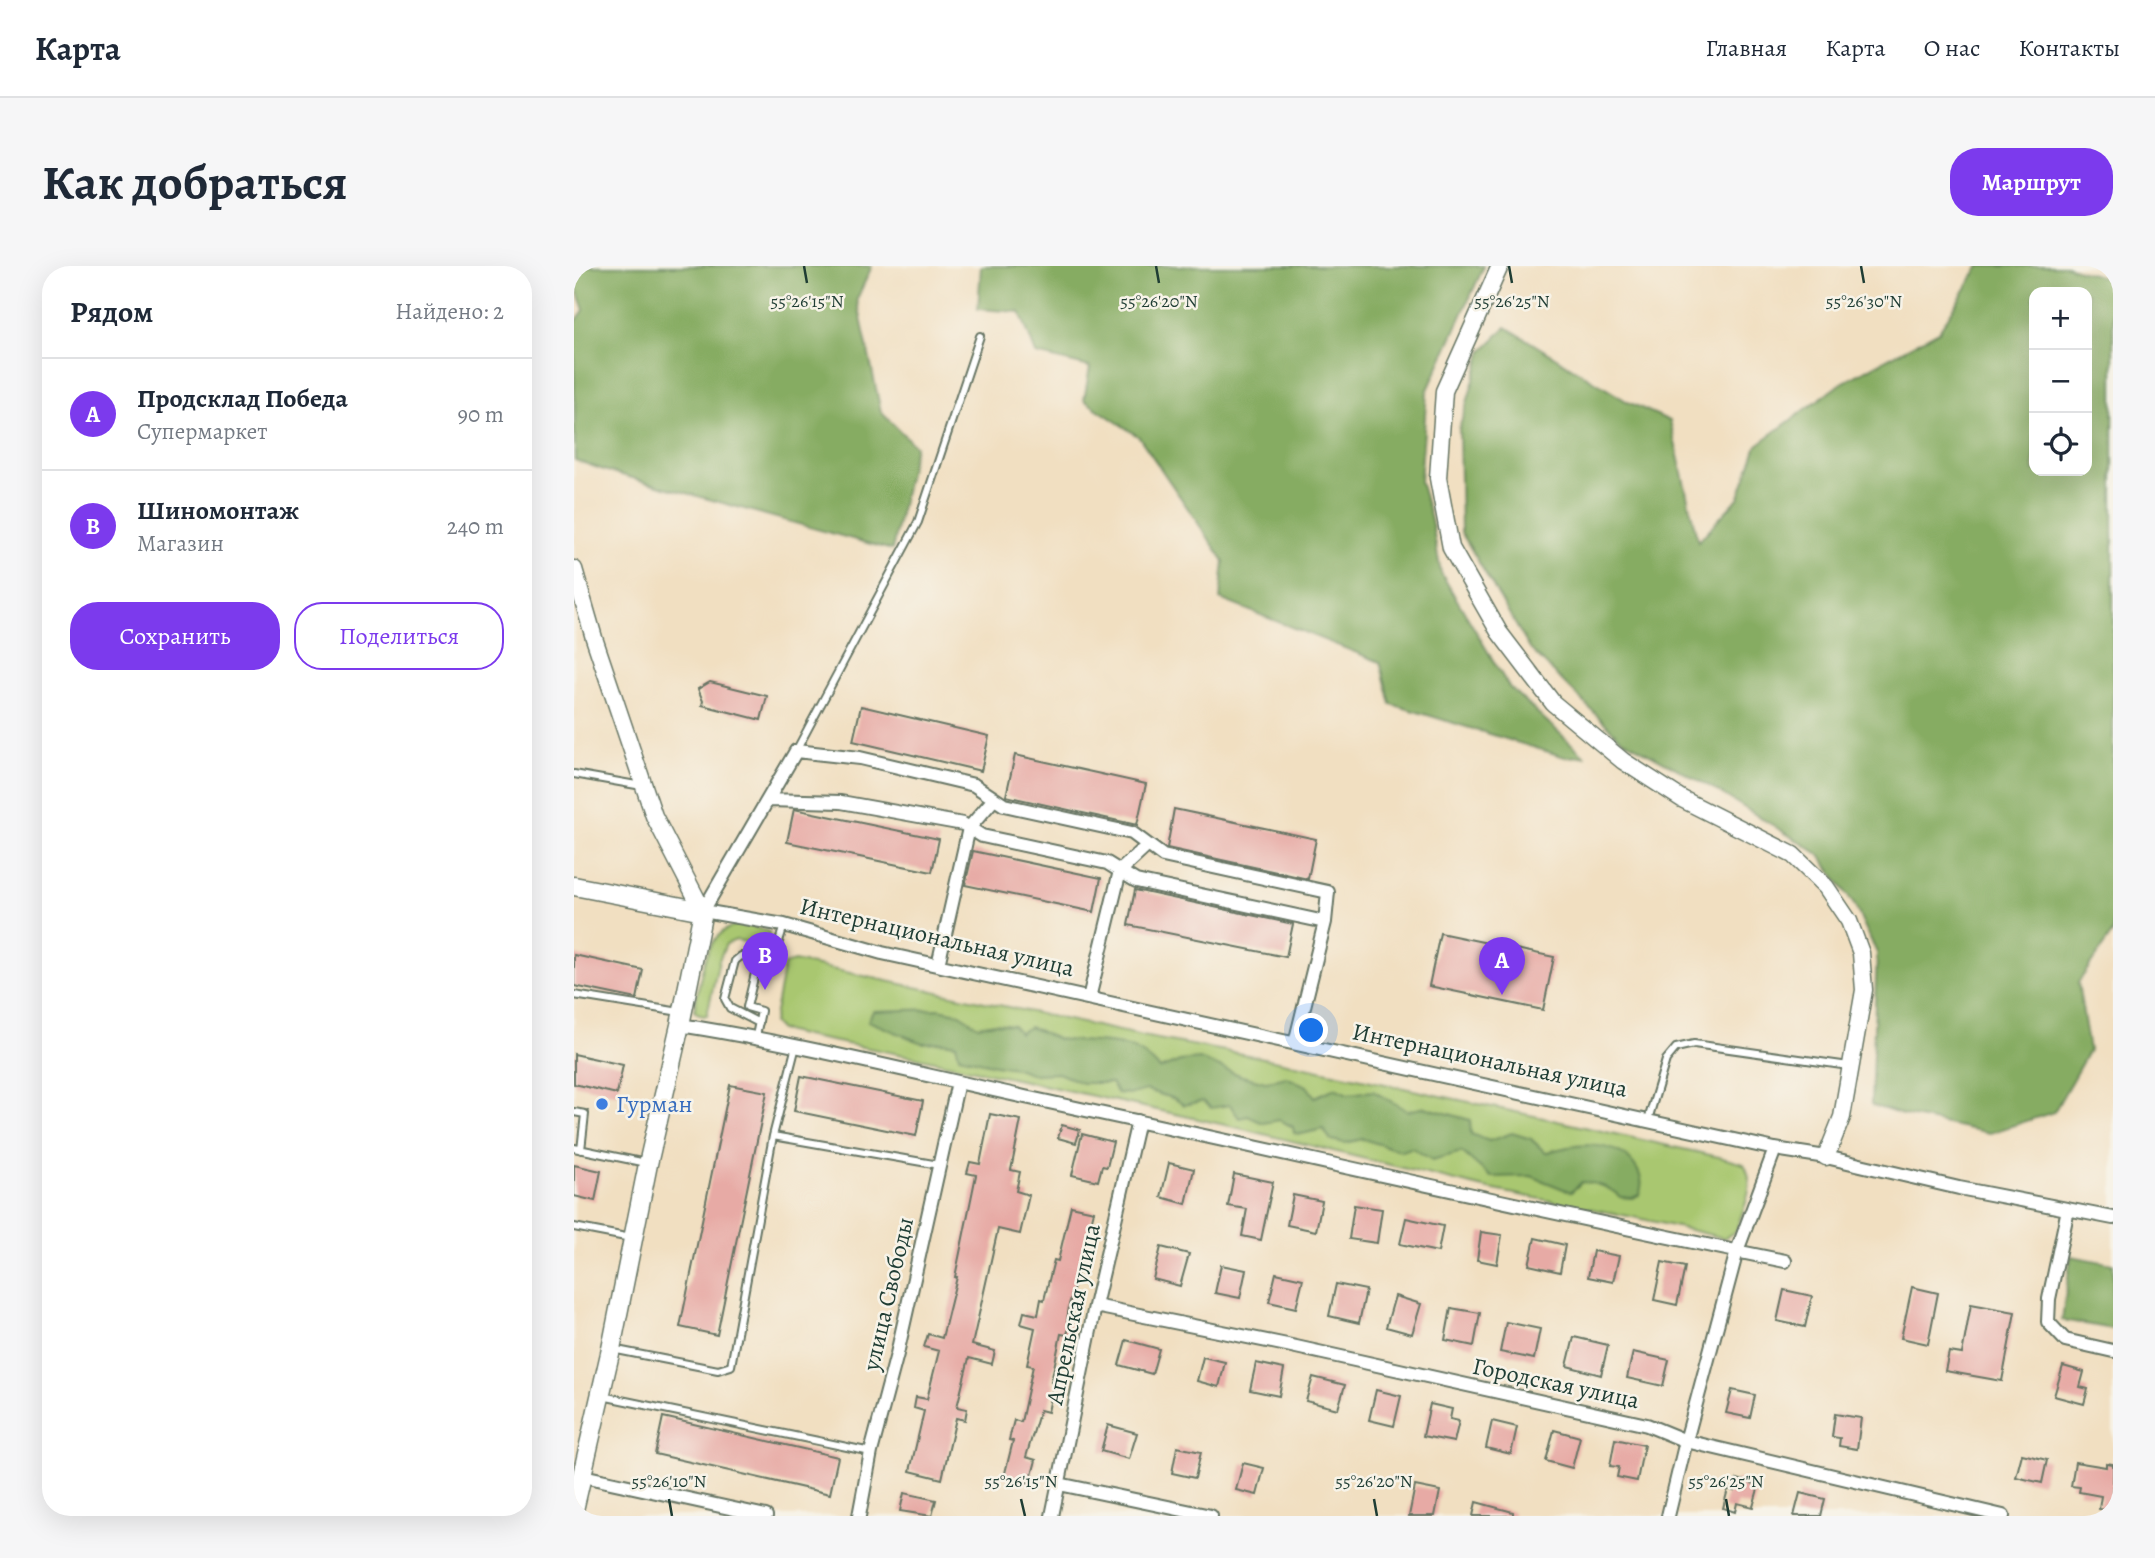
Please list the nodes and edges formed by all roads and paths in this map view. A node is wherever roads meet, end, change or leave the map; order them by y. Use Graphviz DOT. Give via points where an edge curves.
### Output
graph roads {
  1 [pos="1500,266"];
  2 [pos="980,336"];
  3 [pos="574,569"];
  4 [pos="796,751"];
  5 [pos="574,774"];
  6 [pos="644,787"];
  7 [pos="994,799"];
  8 [pos="768,800"];
  9 [pos="969,828"];
  10 [pos="1149,845"];
  11 [pos="1120,871"];
  12 [pos="574,886"];
  13 [pos="703,911"];
  14 [pos="1325,922"];
  15 [pos="784,925"];
  16 [pos="774,961"];
  17 [pos="938,965"];
  18 [pos="574,995"];
  19 [pos="1089,998"];
  20 [pos="681,1018"];
  21 [pos="759,1023"];
  22 [pos="756,1036"];
  23 [pos="1295,1043"];
  24 [pos="796,1044"];
  25 [pos="1851,1066"];
  26 [pos="958,1082"];
  27 [pos="574,1112"];
  28 [pos="1648,1120"];
  29 [pos="1138,1121"];
  30 [pos="773,1136"];
  31 [pos="578,1149"];
  32 [pos="1775,1149"];
  33 [pos="1826,1157"];
  34 [pos="648,1164"];
  35 [pos="939,1166"];
  36 [pos="2068,1209"];
  37 [pos="2113,1218"];
  38 [pos="574,1227"];
  39 [pos="632,1238"];
  40 [pos="1737,1251"];
  41 [pos="1786,1261"];
  42 [pos="1095,1306"];
  43 [pos="611,1349"];
  44 [pos="2113,1351"];
  45 [pos="600,1395"];
  46 [pos="1685,1441"];
  47 [pos="871,1452"];
  48 [pos="583,1476"];
  49 [pos="1059,1483"];
  50 [pos="574,1510"];
  51 [pos="766,1516"];
  52 [pos="859,1516"];
  53 [pos="1052,1516"];
  54 [pos="1211,1516"];
  55 [pos="1668,1516"];
  56 [pos="2003,1516"];
  1 -- 25 [label="street" via="1444,391 1438,478 1451,548 1499,632 1553,702 1622,761 1682,799 1793,855 1826,887 1849,921 1861,953 1864,990"];
  2 -- 4 [label="lane" via="918,522"];
  3 -- 6 [label="street"];
  4 -- 7 [label="street" via="860,758 974,785"];
  4 -- 8 [label="street"];
  5 -- 6 [label="lane"];
  6 -- 13 [label="street"];
  7 -- 9 [label="street"];
  7 -- 10 [label="street" via="1004,805 1132,832"];
  8 -- 9 [label="street" via="841,802"];
  8 -- 13 [label="street"];
  9 -- 11 [label="street" via="982,836 1107,863"];
  9 -- 17 [label="street"];
  10 -- 11 [label="street"];
  10 -- 14 [label="street" via="1163,856 1328,891"];
  11 -- 14 [label="street" via="1136,881"];
  11 -- 19 [label="street"];
  12 -- 13 [label="main road, Интернациональная улица"];
  13 -- 15 [label="street, Интернациональная улица"];
  13 -- 20 [label="main road"];
  14 -- 23 [label="street"];
  15 -- 16 [label="lane"];
  15 -- 17 [label="street, Интернациональная улица"];
  16 -- 21 [label="lane" via="770,971 756,969 747,1007 761,1012"];
  16 -- 21 [label="lane" via="741,956 735,961 725,999 730,1008"];
  17 -- 19 [label="street, Интернациональная улица"];
  18 -- 20 [label="lane"];
  19 -- 23 [label="street, Интернациональная улица"];
  20 -- 22 [label="street"];
  20 -- 34 [label="main road"];
  21 -- 22 [label="lane"];
  22 -- 24 [label="street"];
  23 -- 28 [label="street, Интернациональная улица"];
  24 -- 26 [label="street"];
  24 -- 30 [label="lane"];
  25 -- 28 [label="lane" via="1694,1044 1676,1048 1666,1060"];
  25 -- 33 [label="street" via="1842,1117"];
  26 -- 29 [label="street"];
  26 -- 35 [label="street, улица Свободы"];
  27 -- 31 [label="lane" via="585,1114"];
  28 -- 32 [label="street, Интернациональная улица"];
  29 -- 40 [label="street"];
  29 -- 42 [label="street, Апрельская улица"];
  30 -- 35 [label="lane"];
  30 -- 43 [label="lane" via="731,1366 718,1370"];
  31 -- 34 [label="lane"];
  32 -- 33 [label="street, Интернациональная улица"];
  32 -- 40 [label="street"];
  33 -- 36 [label="street, Интернациональная улица"];
  34 -- 39 [label="main road"];
  35 -- 47 [label="street, улица Свободы"];
  36 -- 37 [label="street, Интернациональная улица"];
  36 -- 44 [label="street" via="2048,1322 2064,1340"];
  38 -- 39 [label="lane"];
  39 -- 43 [label="main road"];
  40 -- 41 [label="street"];
  40 -- 46 [label="street"];
  42 -- 46 [label="street, Городская улица" via="1647,1425"];
  42 -- 49 [label="street, Апрельская улица"];
  43 -- 45 [label="main road"];
  45 -- 47 [label="lane"];
  45 -- 48 [label="main road"];
  46 -- 55 [label="street"];
  46 -- 56 [label="street, Городская улица"];
  47 -- 52 [label="street, улица Свободы"];
  48 -- 50 [label="main road"];
  48 -- 51 [label="street"];
  49 -- 53 [label="street, Апрельская улица"];
  49 -- 54 [label="street"];
}
